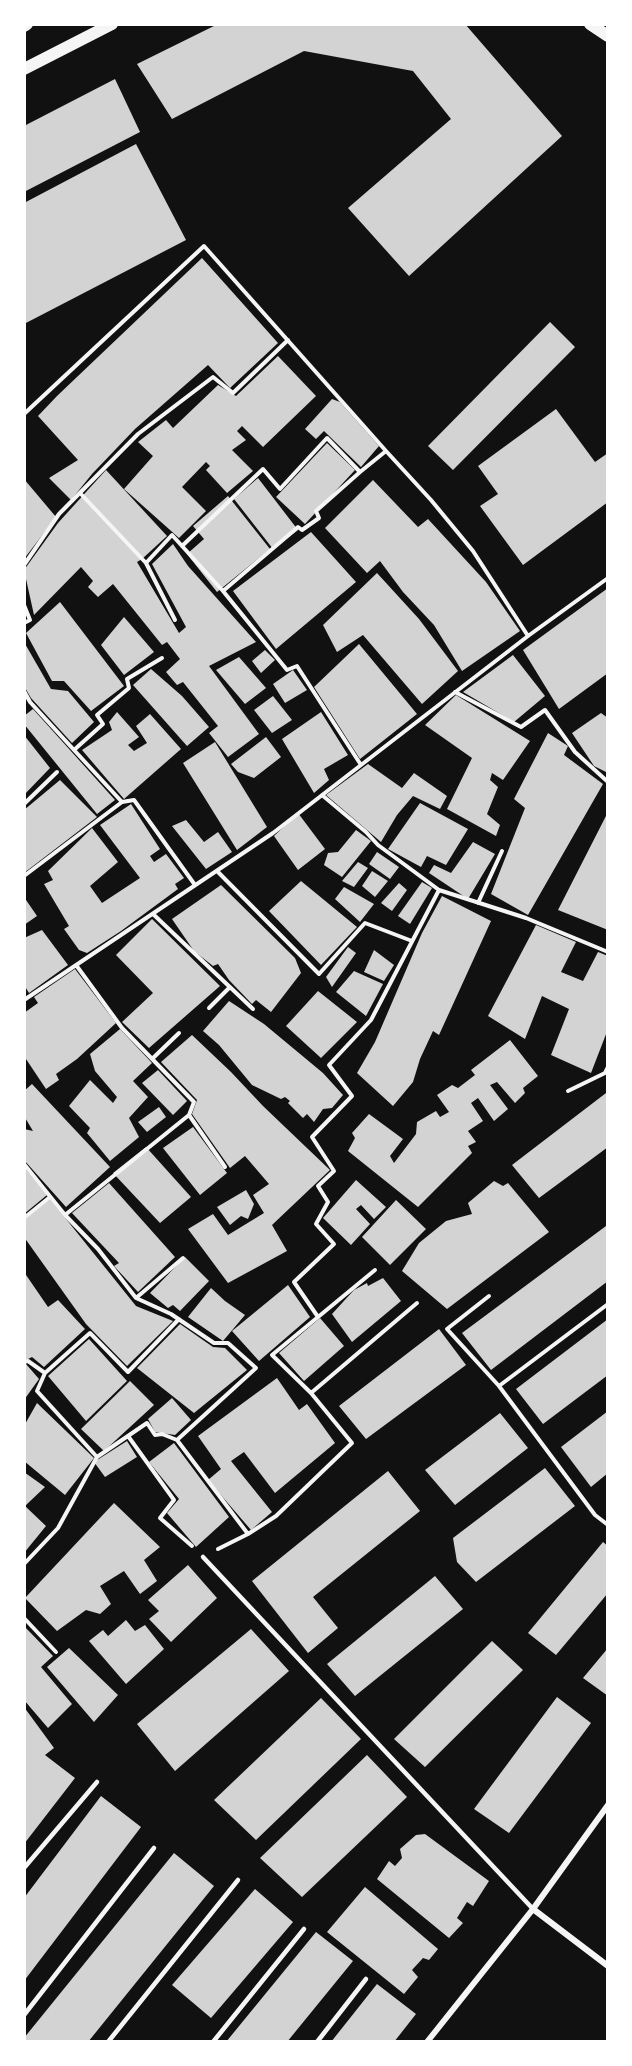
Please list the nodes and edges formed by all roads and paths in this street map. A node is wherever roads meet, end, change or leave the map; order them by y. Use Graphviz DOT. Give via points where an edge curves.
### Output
graph roads {
  1 [pos="112,24"];
  2 [pos="590,24"];
  3 [pos="608,36"];
  4 [pos="24,69"];
  5 [pos="288,340"];
  6 [pos="24,414"];
  7 [pos="386,451"];
  8 [pos="360,472"];
  9 [pos="80,493"];
  10 [pos="182,546"];
  11 [pos="146,563"];
  12 [pos="24,564"];
  13 [pos="608,578"];
  14 [pos="223,591"];
  15 [pos="24,604"];
  16 [pos="175,620"];
  17 [pos="24,623"];
  18 [pos="528,636"];
  19 [pos="162,658"];
  20 [pos="24,691"];
  21 [pos="455,692"];
  22 [pos="30,702"];
  23 [pos="24,707"];
  24 [pos="74,750"];
  25 [pos="361,765"];
  26 [pos="57,772"];
  27 [pos="608,782"];
  28 [pos="322,795"];
  29 [pos="122,802"];
  30 [pos="24,804"];
  31 [pos="502,850"];
  32 [pos="217,871"];
  33 [pos="24,876"];
  34 [pos="195,885"];
  35 [pos="439,890"];
  36 [pos="478,903"];
  37 [pos="153,914"];
  38 [pos="412,941"];
  39 [pos="608,952"];
  40 [pos="76,965"];
  41 [pos="230,987"];
  42 [pos="24,991"];
  43 [pos="26,999"];
  44 [pos="209,1008"];
  45 [pos="253,1009"];
  46 [pos="179,1033"];
  47 [pos="152,1059"];
  48 [pos="608,1067"];
  49 [pos="568,1091"];
  50 [pos="189,1115"];
  51 [pos="24,1164"];
  52 [pos="225,1167"];
  53 [pos="50,1197"];
  54 [pos="65,1215"];
  55 [pos="24,1218"];
  56 [pos="183,1258"];
  57 [pos="375,1270"];
  58 [pos="489,1296"];
  59 [pos="136,1298"];
  60 [pos="417,1303"];
  61 [pos="608,1304"];
  62 [pos="318,1317"];
  63 [pos="179,1319"];
  64 [pos="24,1362"];
  65 [pos="45,1373"];
  66 [pos="499,1386"];
  67 [pos="311,1393"];
  68 [pos="128,1436"];
  69 [pos="177,1440"];
  70 [pos="97,1457"];
  71 [pos="608,1525"];
  72 [pos="248,1534"];
  73 [pos="203,1557"];
  74 [pos="24,1564"];
  75 [pos="24,1618"];
  76 [pos="56,1652"];
  77 [pos="97,1782"];
  78 [pos="608,1805"];
  79 [pos="154,1848"];
  80 [pos="24,1868"];
  81 [pos="238,1880"];
  82 [pos="533,1909"];
  83 [pos="304,1929"];
  84 [pos="608,1966"];
  85 [pos="366,1979"];
  86 [pos="24,2015"];
  87 [pos="108,2042"];
  88 [pos="213,2042"];
  89 [pos="317,2042"];
  90 [pos="427,2042"];
  1 -- 4 [label="main road"];
  2 -- 3 [label="main road"];
  5 -- 6 [label="path" via="204,246"];
  5 -- 7 [label="path"];
  5 -- 9 [label="path" via="233,393 213,377 138,434"];
  7 -- 8 [label="path"];
  7 -- 18 [label="path" via="473,551"];
  8 -- 10 [label="path" via="327,438 280,489 263,470"];
  8 -- 14 [label="path" via="316,512 319,518 302,530 298,527"];
  9 -- 11 [label="path"];
  9 -- 12 [label="path" via="59,514"];
  10 -- 11 [label="path" via="172,535"];
  10 -- 14 [label="path"];
  11 -- 16 [label="path"];
  13 -- 18 [label="path"];
  14 -- 25 [label="path" via="287,670 297,666"];
  15 -- 17 [label="path" via="30,620"];
  18 -- 21 [label="path"];
  19 -- 24 [label="path" via="127,679 129,688 97,715 103,724"];
  20 -- 22 [label="path"];
  21 -- 25 [label="path"];
  21 -- 27 [label="path" via="521,728 545,710 575,752"];
  22 -- 23 [label="path"];
  22 -- 24 [label="path"];
  24 -- 29 [label="path"];
  25 -- 28 [label="path"];
  26 -- 30 [label="path"];
  28 -- 32 [label="path"];
  28 -- 35 [label="path" via="378,845"];
  29 -- 33 [label="path"];
  29 -- 34 [label="path" via="134,800"];
  31 -- 36 [label="path"];
  32 -- 34 [label="path"];
  32 -- 38 [label="path" via="319,974 365,923"];
  34 -- 37 [label="path"];
  35 -- 36 [label="path"];
  35 -- 38 [label="path"];
  36 -- 39 [label="path"];
  37 -- 40 [label="path"];
  37 -- 41 [label="path"];
  38 -- 62 [label="path" via="371,1020 329,1065 352,1096 312,1137 334,1171 318,1186 328,1202 316,1224 334,1244 294,1282"];
  40 -- 43 [label="path"];
  40 -- 47 [label="path" via="122,1028"];
  41 -- 44 [label="path"];
  41 -- 45 [label="path"];
  42 -- 43 [label="path"];
  46 -- 47 [label="path"];
  47 -- 50 [label="path" via="194,1102"];
  48 -- 49 [label="path" via="605,1073"];
  50 -- 52 [label="path"];
  50 -- 54 [label="path"];
  51 -- 53 [label="path"];
  53 -- 54 [label="path"];
  53 -- 55 [label="path"];
  54 -- 59 [label="path"];
  56 -- 59 [label="path"];
  57 -- 62 [label="path"];
  58 -- 66 [label="path" via="447,1329"];
  59 -- 63 [label="path"];
  60 -- 67 [label="path"];
  61 -- 66 [label="path"];
  62 -- 67 [label="path" via="272,1355"];
  63 -- 65 [label="path" via="128,1372 90,1333"];
  63 -- 69 [label="path" via="214,1343 228,1343 256,1368"];
  64 -- 65 [label="path"];
  65 -- 70 [label="path" via="37,1391"];
  66 -- 71 [label="path" via="595,1515"];
  67 -- 72 [label="path" via="352,1443 276,1516"];
  68 -- 69 [label="path" via="147,1422 155,1435"];
  68 -- 70 [label="path"];
  68 -- 73 [label="path" via="174,1500 160,1518"];
  69 -- 72 [label="path"];
  70 -- 74 [label="path" via="58,1527"];
  72 -- 73 [label="path"];
  73 -- 82 [label="lane"];
  75 -- 76 [label="path"];
  77 -- 80 [label="lane"];
  78 -- 82 [label="street"];
  79 -- 86 [label="lane"];
  81 -- 87 [label="lane"];
  82 -- 84 [label="street"];
  82 -- 90 [label="street"];
  83 -- 88 [label="lane"];
  85 -- 89 [label="lane"];
}
